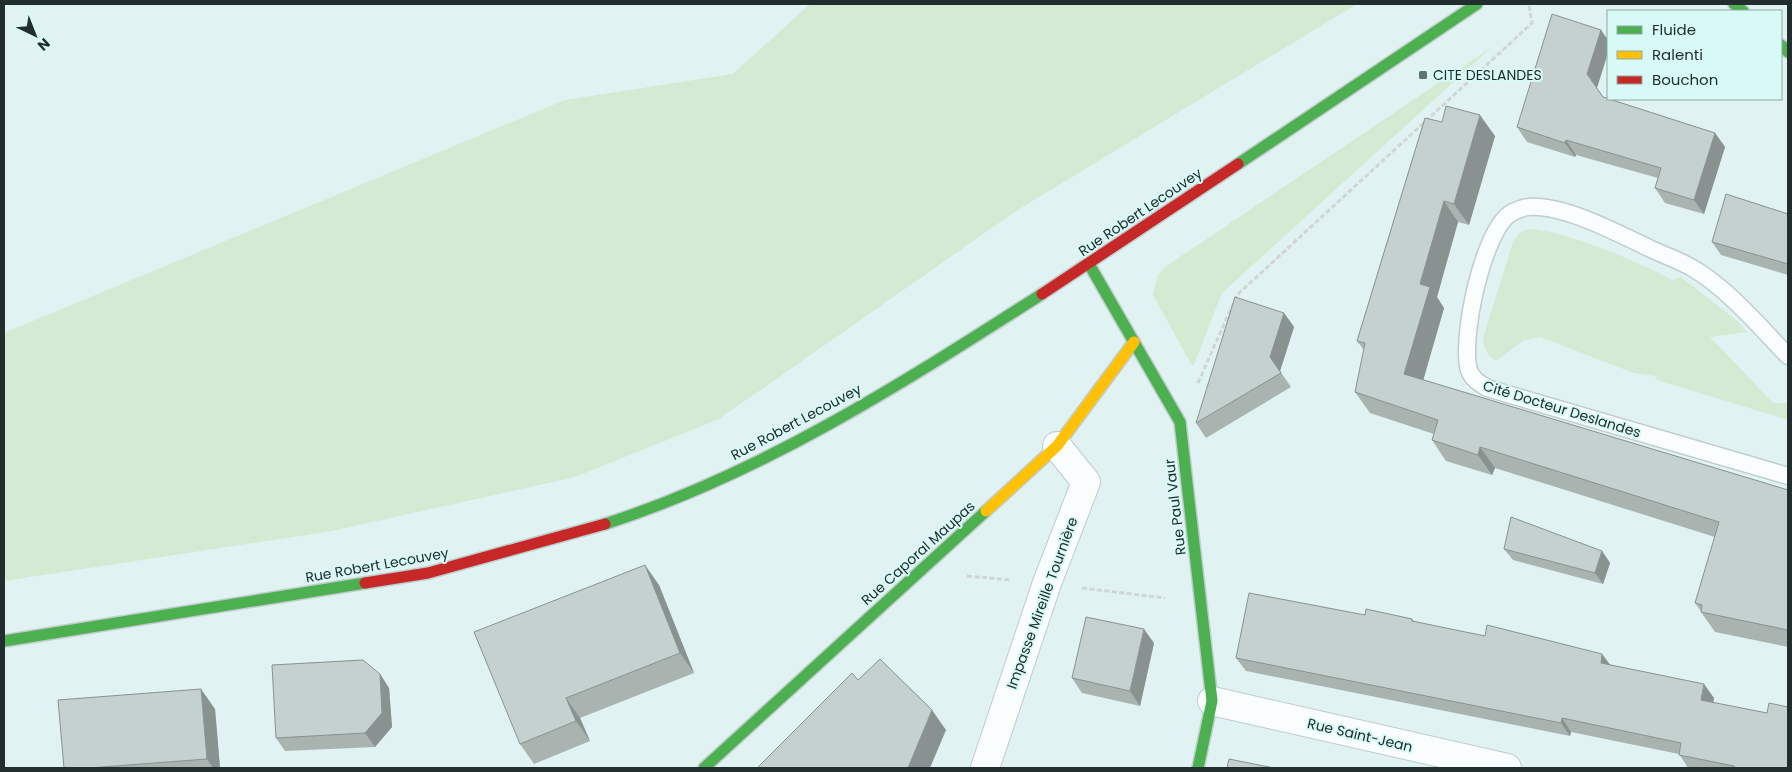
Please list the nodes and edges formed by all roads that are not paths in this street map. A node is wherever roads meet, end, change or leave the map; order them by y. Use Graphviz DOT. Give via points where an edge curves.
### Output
graph roads {
  1 [pos="1477,4"];
  2 [pos="1089,264"];
  3 [pos="1134,342"];
  4 [pos="1788,356"];
  5 [pos="1057,446"];
  6 [pos="1788,476"];
  7 [pos="4,641"];
  8 [pos="1212,702"];
  9 [pos="704,768"];
  10 [pos="985,768"];
  11 [pos="1198,768"];
  12 [pos="1507,768"];
  1 -- 2 [label="street, Rue Robert Lecouvey"];
  2 -- 3 [label="street, Rue Paul Vaur"];
  2 -- 7 [label="street, Rue Robert Lecouvey" via="912,377 788,447 684,495 607,524 428,573"];
  3 -- 5 [label="street, Rue Caporal Maupas"];
  3 -- 8 [label="street, Rue Paul Vaur" via="1180,422"];
  4 -- 6 [label="lane, Cité Docteur Deslandes" via="1739,306 1695,269 1585,219 1528,207 1510,214 1496,231 1472,299 1468,325 1469,372 1487,388"];
  5 -- 9 [label="street, Rue Caporal Maupas"];
  5 -- 10 [label="street, Impasse Mireille Tournière" via="1086,482 1047,583"];
  8 -- 11 [label="street, Rue Paul Vaur"];
  8 -- 12 [label="street, Rue Saint-Jean"];
}
